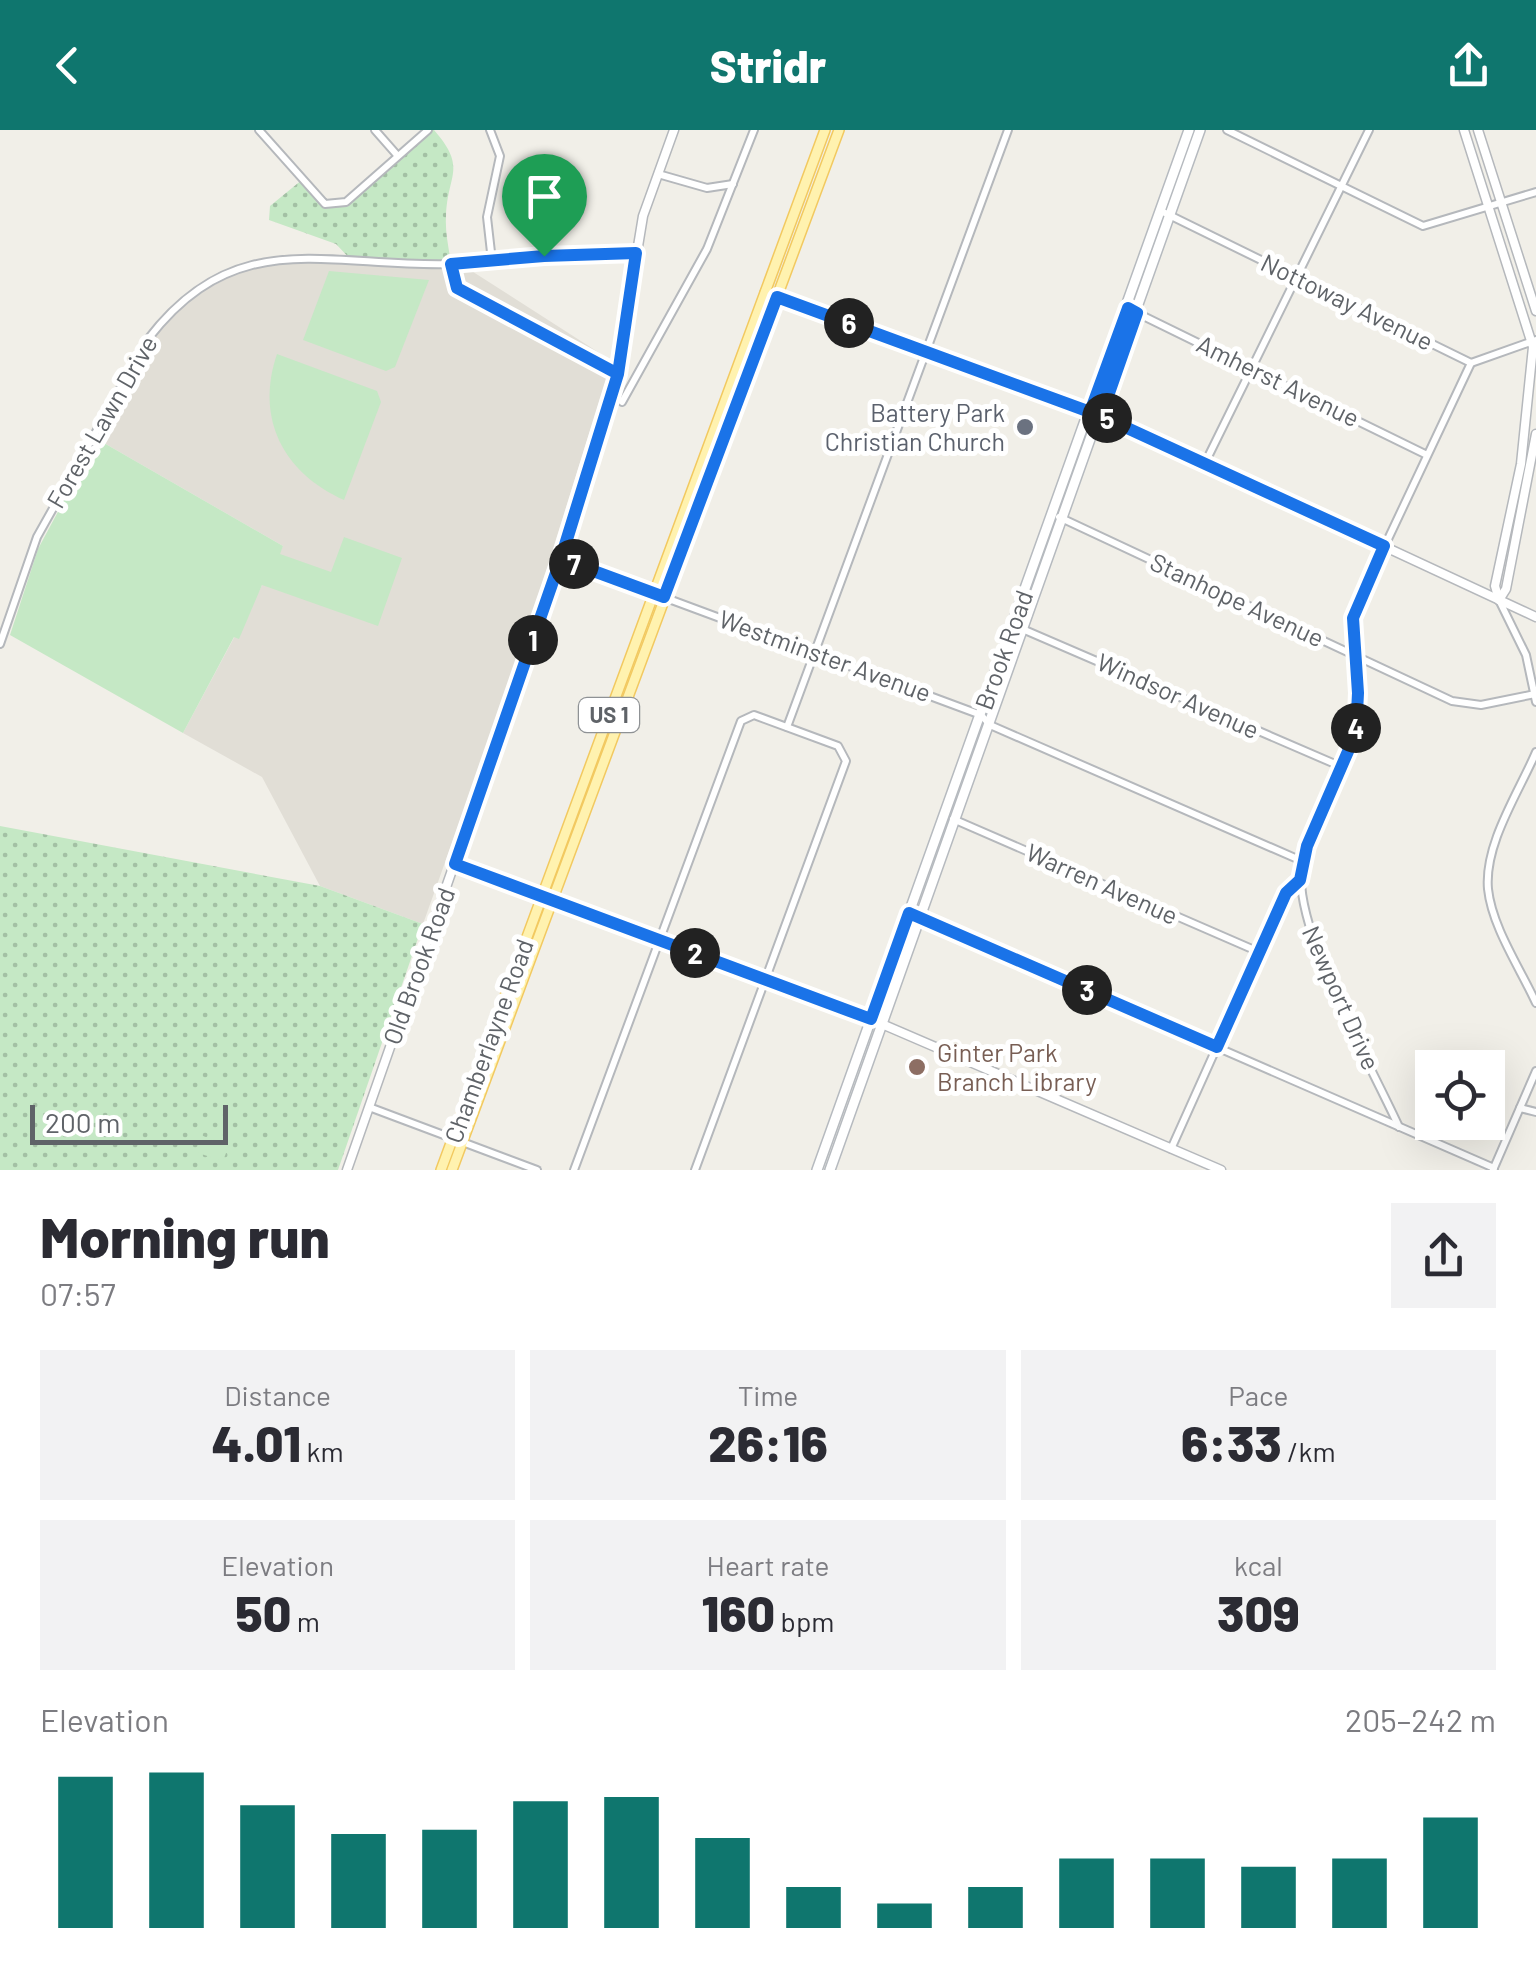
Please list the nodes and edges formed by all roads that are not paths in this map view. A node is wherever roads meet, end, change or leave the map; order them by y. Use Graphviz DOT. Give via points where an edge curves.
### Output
graph roads {
  1 [pos="260,130"];
  2 [pos="375,130"];
  3 [pos="428,130"];
  4 [pos="490,130"];
  5 [pos="674,130"];
  6 [pos="754,130"];
  7 [pos="824,130"];
  8 [pos="839,130"];
  9 [pos="1008,130"];
  10 [pos="1189,130"];
  11 [pos="1200,130"];
  12 [pos="1227,130"];
  13 [pos="1368,130"];
  14 [pos="1464,130"];
  15 [pos="1478,130"];
  16 [pos="398,155"];
  17 [pos="658,174"];
  18 [pos="734,184"];
  19 [pos="1341,186"];
  20 [pos="1536,192"];
  21 [pos="1502,203"];
  22 [pos="1489,207"];
  23 [pos="1166,214"];
  24 [pos="636,253"];
  25 [pos="492,261"];
  26 [pos="451,264"];
  27 [pos="1296,277"];
  28 [pos="765,292"];
  29 [pos="777,297"];
  30 [pos="1132,310"];
  31 [pos="1536,311"];
  32 [pos="1534,341"];
  33 [pos="926,352"];
  34 [pos="1471,362"];
  35 [pos="1252,369"];
  36 [pos="618,374"];
  37 [pos="622,402"];
  38 [pos="1096,414"];
  39 [pos="1536,434"];
  40 [pos="1428,455"];
  41 [pos="1205,464"];
  42 [pos="1058,517"];
  43 [pos="1384,546"];
  44 [pos="561,559"];
  45 [pos="659,595"];
  46 [pos="1499,600"];
  47 [pos="1536,617"];
  48 [pos="1019,627"];
  49 [pos="0,644"];
  50 [pos="814,653"];
  51 [pos="1353,654"];
  52 [pos="1535,694"];
  53 [pos="1536,702"];
  54 [pos="981,715"];
  55 [pos="990,724"];
  56 [pos="787,727"];
  57 [pos="1536,752"];
  58 [pos="1342,767"];
  59 [pos="950,818"];
  60 [pos="1302,861"];
  61 [pos="455,864"];
  62 [pos="1300,880"];
  63 [pos="547,898"];
  64 [pos="909,913"];
  65 [pos="920,918"];
  66 [pos="659,939"];
  67 [pos="1259,952"];
  68 [pos="765,978"];
  69 [pos="1536,1003"];
  70 [pos="871,1019"];
  71 [pos="882,1023"];
  72 [pos="1217,1047"];
  73 [pos="1536,1071"];
  74 [pos="368,1107"];
  75 [pos="1520,1108"];
  76 [pos="1536,1112"];
  77 [pos="1399,1127"];
  78 [pos="457,1140"];
  79 [pos="1171,1148"];
  80 [pos="1205,1167"];
  81 [pos="1494,1169"];
  82 [pos="347,1170"];
  83 [pos="441,1170"];
  84 [pos="452,1170"];
  85 [pos="537,1170"];
  86 [pos="574,1170"];
  87 [pos="695,1170"];
  88 [pos="817,1170"];
  89 [pos="830,1170"];
  90 [pos="1220,1170"];
  1 -- 16 [label="street" via="324,204 346,202"];
  2 -- 16 [label="street"];
  3 -- 16 [label="street"];
  4 -- 25 [label="street" via="500,156 487,217"];
  5 -- 17 [label="street, Old Brook Road"];
  6 -- 18 [label="street"];
  7 -- 28 [label="main road, US 1"];
  8 -- 29 [label="main road, US 1"];
  9 -- 33 [label="street"];
  10 -- 23 [label="main road, Brook Road"];
  11 -- 23 [label="main road, Brook Road"];
  12 -- 19 [label="street"];
  13 -- 19 [label="street"];
  14 -- 22 [label="street"];
  15 -- 21 [label="street"];
  17 -- 18 [label="street" via="707,188"];
  17 -- 24 [label="street, Old Brook Road"];
  18 -- 37 [label="street" via="707,249"];
  19 -- 22 [label="street" via="1423,226"];
  19 -- 27 [label="street"];
  20 -- 21 [label="street"];
  21 -- 22 [label="street"];
  21 -- 31 [label="street"];
  22 -- 32 [label="street"];
  23 -- 27 [label="street, Nottoway Avenue"];
  23 -- 30 [label="main road, Brook Road"];
  24 -- 25 [label="street, Forest Lawn Drive"];
  24 -- 36 [label="street, Old Brook Road"];
  25 -- 26 [label="street, Forest Lawn Drive"];
  26 -- 36 [label="street" via="457,288"];
  26 -- 49 [label="street, Forest Lawn Drive" via="266,259 215,278 163,319 36,537"];
  27 -- 34 [label="street, Nottoway Avenue"];
  27 -- 35 [label="street"];
  28 -- 29 [label="street"];
  28 -- 45 [label="main road, Chamberlayne Road / US 1"];
  29 -- 33 [label="street"];
  29 -- 45 [label="main road, US 1"];
  30 -- 35 [label="street, Amherst Avenue"];
  30 -- 38 [label="main road, Brook Road"];
  32 -- 34 [label="street"];
  32 -- 46 [label="street" via="1521,464 1495,586"];
  33 -- 38 [label="street"];
  33 -- 50 [label="street"];
  34 -- 40 [label="street, Newport Drive"];
  35 -- 40 [label="street, Amherst Avenue"];
  35 -- 41 [label="street"];
  36 -- 44 [label="street, Old Brook Road"];
  38 -- 41 [label="street"];
  38 -- 42 [label="main road, Brook Road"];
  39 -- 46 [label="street"];
  40 -- 43 [label="street, Newport Drive"];
  41 -- 43 [label="street"];
  42 -- 48 [label="main road, Brook Road"];
  42 -- 51 [label="street, Stanhope Avenue"];
  43 -- 46 [label="street"];
  43 -- 51 [label="street, Newport Drive" via="1354,613"];
  44 -- 45 [label="street, Westminster Avenue"];
  44 -- 61 [label="street, Old Brook Road"];
  45 -- 50 [label="street, Westminster Avenue"];
  45 -- 63 [label="main road, Chamberlayne Road / US 1"];
  46 -- 47 [label="street"];
  46 -- 52 [label="street" via="1526,655"];
  48 -- 54 [label="main road, Brook Road"];
  48 -- 55 [label="main road, Brook Road"];
  48 -- 58 [label="street, Windsor Avenue"];
  50 -- 54 [label="street, Westminster Avenue"];
  50 -- 56 [label="street"];
  51 -- 52 [label="street, Stanhope Avenue" via="1465,704"];
  51 -- 58 [label="street, Newport Drive" via="1356,728"];
  52 -- 53 [label="street"];
  54 -- 55 [label="street, Westminster Avenue"];
  54 -- 59 [label="main road, Brook Road"];
  55 -- 59 [label="main road, Brook Road"];
  55 -- 60 [label="street, Westminster Avenue"];
  56 -- 66 [label="street" via="754,715 741,721"];
  56 -- 68 [label="street" via="838,746 846,757"];
  57 -- 69 [label="street" via="1488,878 1494,912"];
  58 -- 60 [label="street, Newport Drive"];
  59 -- 64 [label="main road, Brook Road"];
  59 -- 65 [label="main road, Brook Road"];
  59 -- 67 [label="street, Warren Avenue"];
  60 -- 62 [label="street, Newport Drive"];
  61 -- 63 [label="street"];
  61 -- 74 [label="street, Old Brook Road"];
  62 -- 67 [label="street" via="1288,889"];
  62 -- 77 [label="street, Newport Drive" via="1312,937"];
  63 -- 66 [label="street"];
  63 -- 78 [label="main road, Chamberlayne Road / US 1"];
  64 -- 65 [label="street"];
  64 -- 70 [label="main road, Brook Road"];
  65 -- 71 [label="main road, Brook Road"];
  65 -- 72 [label="street"];
  66 -- 68 [label="street"];
  66 -- 86 [label="street"];
  67 -- 72 [label="street"];
  68 -- 70 [label="street"];
  68 -- 87 [label="street"];
  70 -- 71 [label="street"];
  70 -- 88 [label="main road, Brook Road"];
  71 -- 79 [label="street"];
  71 -- 89 [label="main road, Brook Road"];
  72 -- 77 [label="street"];
  72 -- 79 [label="street"];
  73 -- 75 [label="street"];
  74 -- 78 [label="street"];
  74 -- 82 [label="street, Old Brook Road"];
  75 -- 76 [label="street"];
  75 -- 81 [label="street"];
  77 -- 81 [label="street"];
  78 -- 83 [label="main road, Chamberlayne Road / US 1"];
  78 -- 84 [label="main road, US 1"];
  78 -- 85 [label="street"];
  79 -- 80 [label="street"];
  80 -- 90 [label="street"];
}
